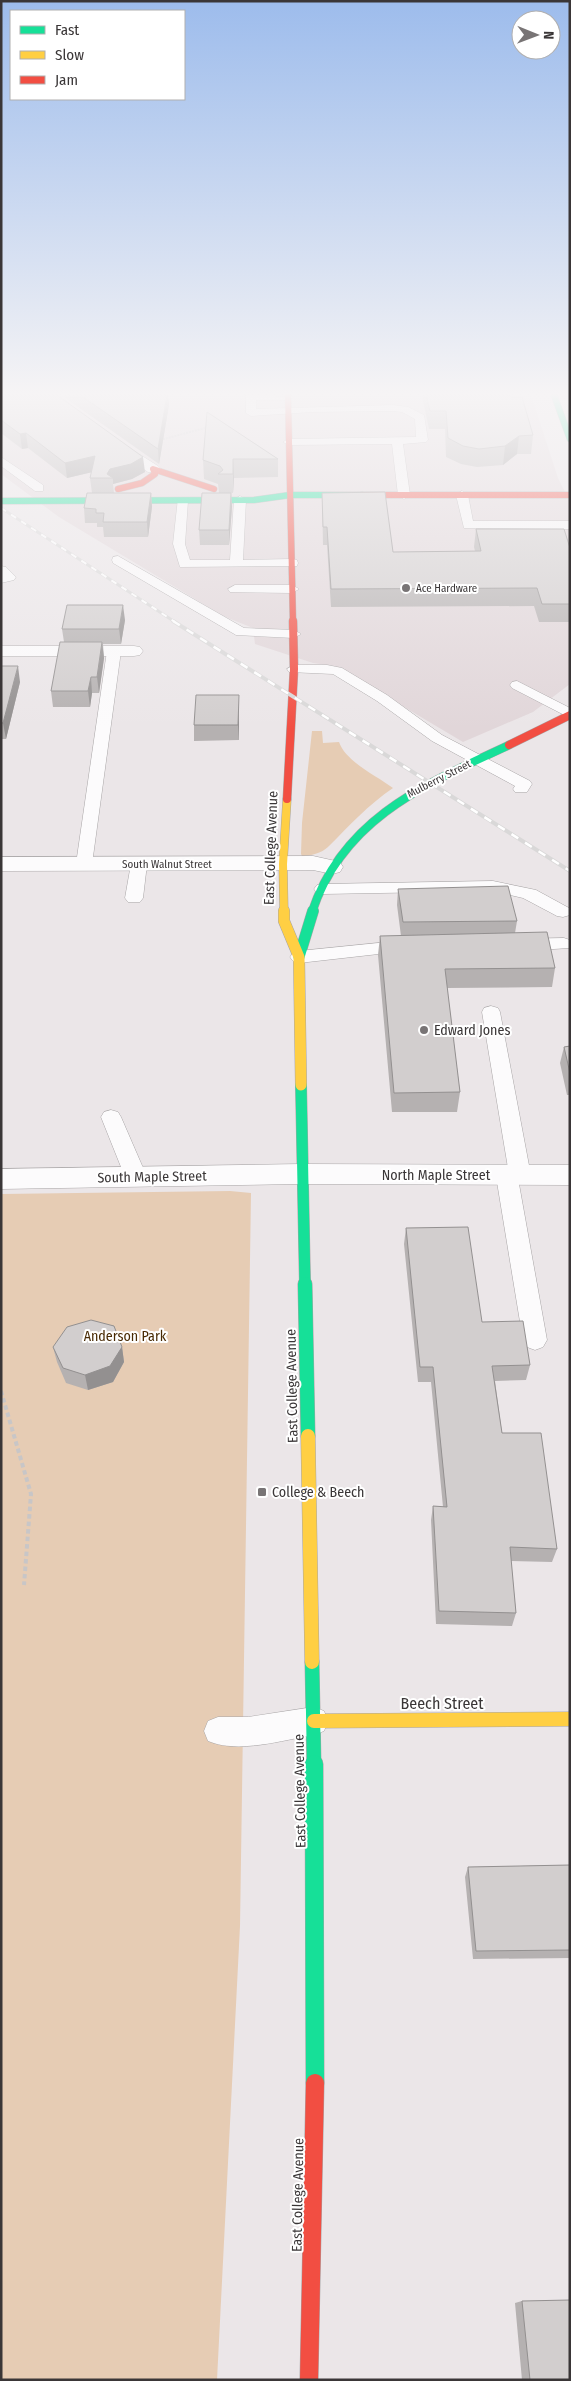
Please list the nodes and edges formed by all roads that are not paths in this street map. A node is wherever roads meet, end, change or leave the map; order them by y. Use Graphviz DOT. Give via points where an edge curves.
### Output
graph roads {
  1 [pos="182,506"];
  2 [pos="240,506"];
  3 [pos="290,506"];
  4 [pos="464,506"];
  5 [pos="570,525"];
  6 [pos="118,560"];
  7 [pos="236,564"];
  8 [pos="292,564"];
  9 [pos="1,570"];
  10 [pos="1,579"];
  11 [pos="235,589"];
  12 [pos="292,589"];
  13 [pos="294,634"];
  14 [pos="1,651"];
  15 [pos="114,651"];
  16 [pos="134,651"];
  17 [pos="294,669"];
  18 [pos="517,685"];
  19 [pos="570,715"];
  20 [pos="478,760"];
  21 [pos="521,789"];
  22 [pos="1,864"];
  23 [pos="84,864"];
  24 [pos="139,864"];
  25 [pos="284,864"];
  26 [pos="332,867"];
  27 [pos="323,889"];
  28 [pos="134,898"];
  29 [pos="563,912"];
  30 [pos="564,944"];
  31 [pos="506,945"];
  32 [pos="430,946"];
  33 [pos="299,957"];
  34 [pos="491,1012"];
  35 [pos="111,1117"];
  36 [pos="302,1174"];
  37 [pos="570,1175"];
  38 [pos="513,1176"];
  39 [pos="136,1177"];
  40 [pos="1,1179"];
  41 [pos="535,1340"];
  42 [pos="570,1719"];
  43 [pos="314,1721"];
  44 [pos="218,1731"];
  45 [pos="309,2380"];
  1 -- 7 [label="lane" via="179,544 185,564"];
  2 -- 7 [label="lane"];
  3 -- 8 [label="main road, East College Avenue"];
  4 -- 5 [label="lane" via="468,524"];
  6 -- 13 [label="lane" via="242,632"];
  7 -- 8 [label="lane"];
  8 -- 12 [label="main road, East College Avenue"];
  9 -- 10 [label="lane" via="9,577"];
  11 -- 12 [label="lane"];
  12 -- 13 [label="main road, East College Avenue"];
  13 -- 17 [label="main road, East College Avenue"];
  14 -- 15 [label="street"];
  15 -- 16 [label="street"];
  15 -- 23 [label="lane"];
  17 -- 20 [label="lane" via="337,671 382,698 436,738"];
  17 -- 25 [label="main road, East College Avenue"];
  18 -- 19 [label="lane"];
  19 -- 20 [label="main road, Mulberry Street"];
  20 -- 21 [label="lane" via="524,784"];
  20 -- 26 [label="main road, Mulberry Street" via="408,794 353,841"];
  22 -- 23 [label="street, South Walnut Street"];
  23 -- 24 [label="street, South Walnut Street"];
  24 -- 25 [label="street, South Walnut Street"];
  24 -- 28 [label="lane"];
  25 -- 26 [label="street, South Walnut Street" via="312,863"];
  25 -- 33 [label="main road, East College Avenue" via="284,921"];
  26 -- 27 [label="main road, Mulberry Street"];
  27 -- 29 [label="lane" via="494,886 542,898"];
  27 -- 33 [label="main road, Mulberry Street"];
  30 -- 31 [label="lane"];
  32 -- 33 [label="lane" via="382,946"];
  33 -- 36 [label="main road, East College Avenue"];
  34 -- 38 [label="lane"];
  35 -- 39 [label="lane"];
  36 -- 38 [label="street, North Maple Street"];
  36 -- 39 [label="street, South Maple Street"];
  36 -- 43 [label="main road, East College Avenue"];
  37 -- 38 [label="street, North Maple Street"];
  38 -- 41 [label="lane"];
  39 -- 40 [label="street, South Maple Street"];
  42 -- 43 [label="main road, Beech Street"];
  43 -- 44 [label="lane"];
  43 -- 45 [label="main road, East College Avenue" via="315,2108"];
}
